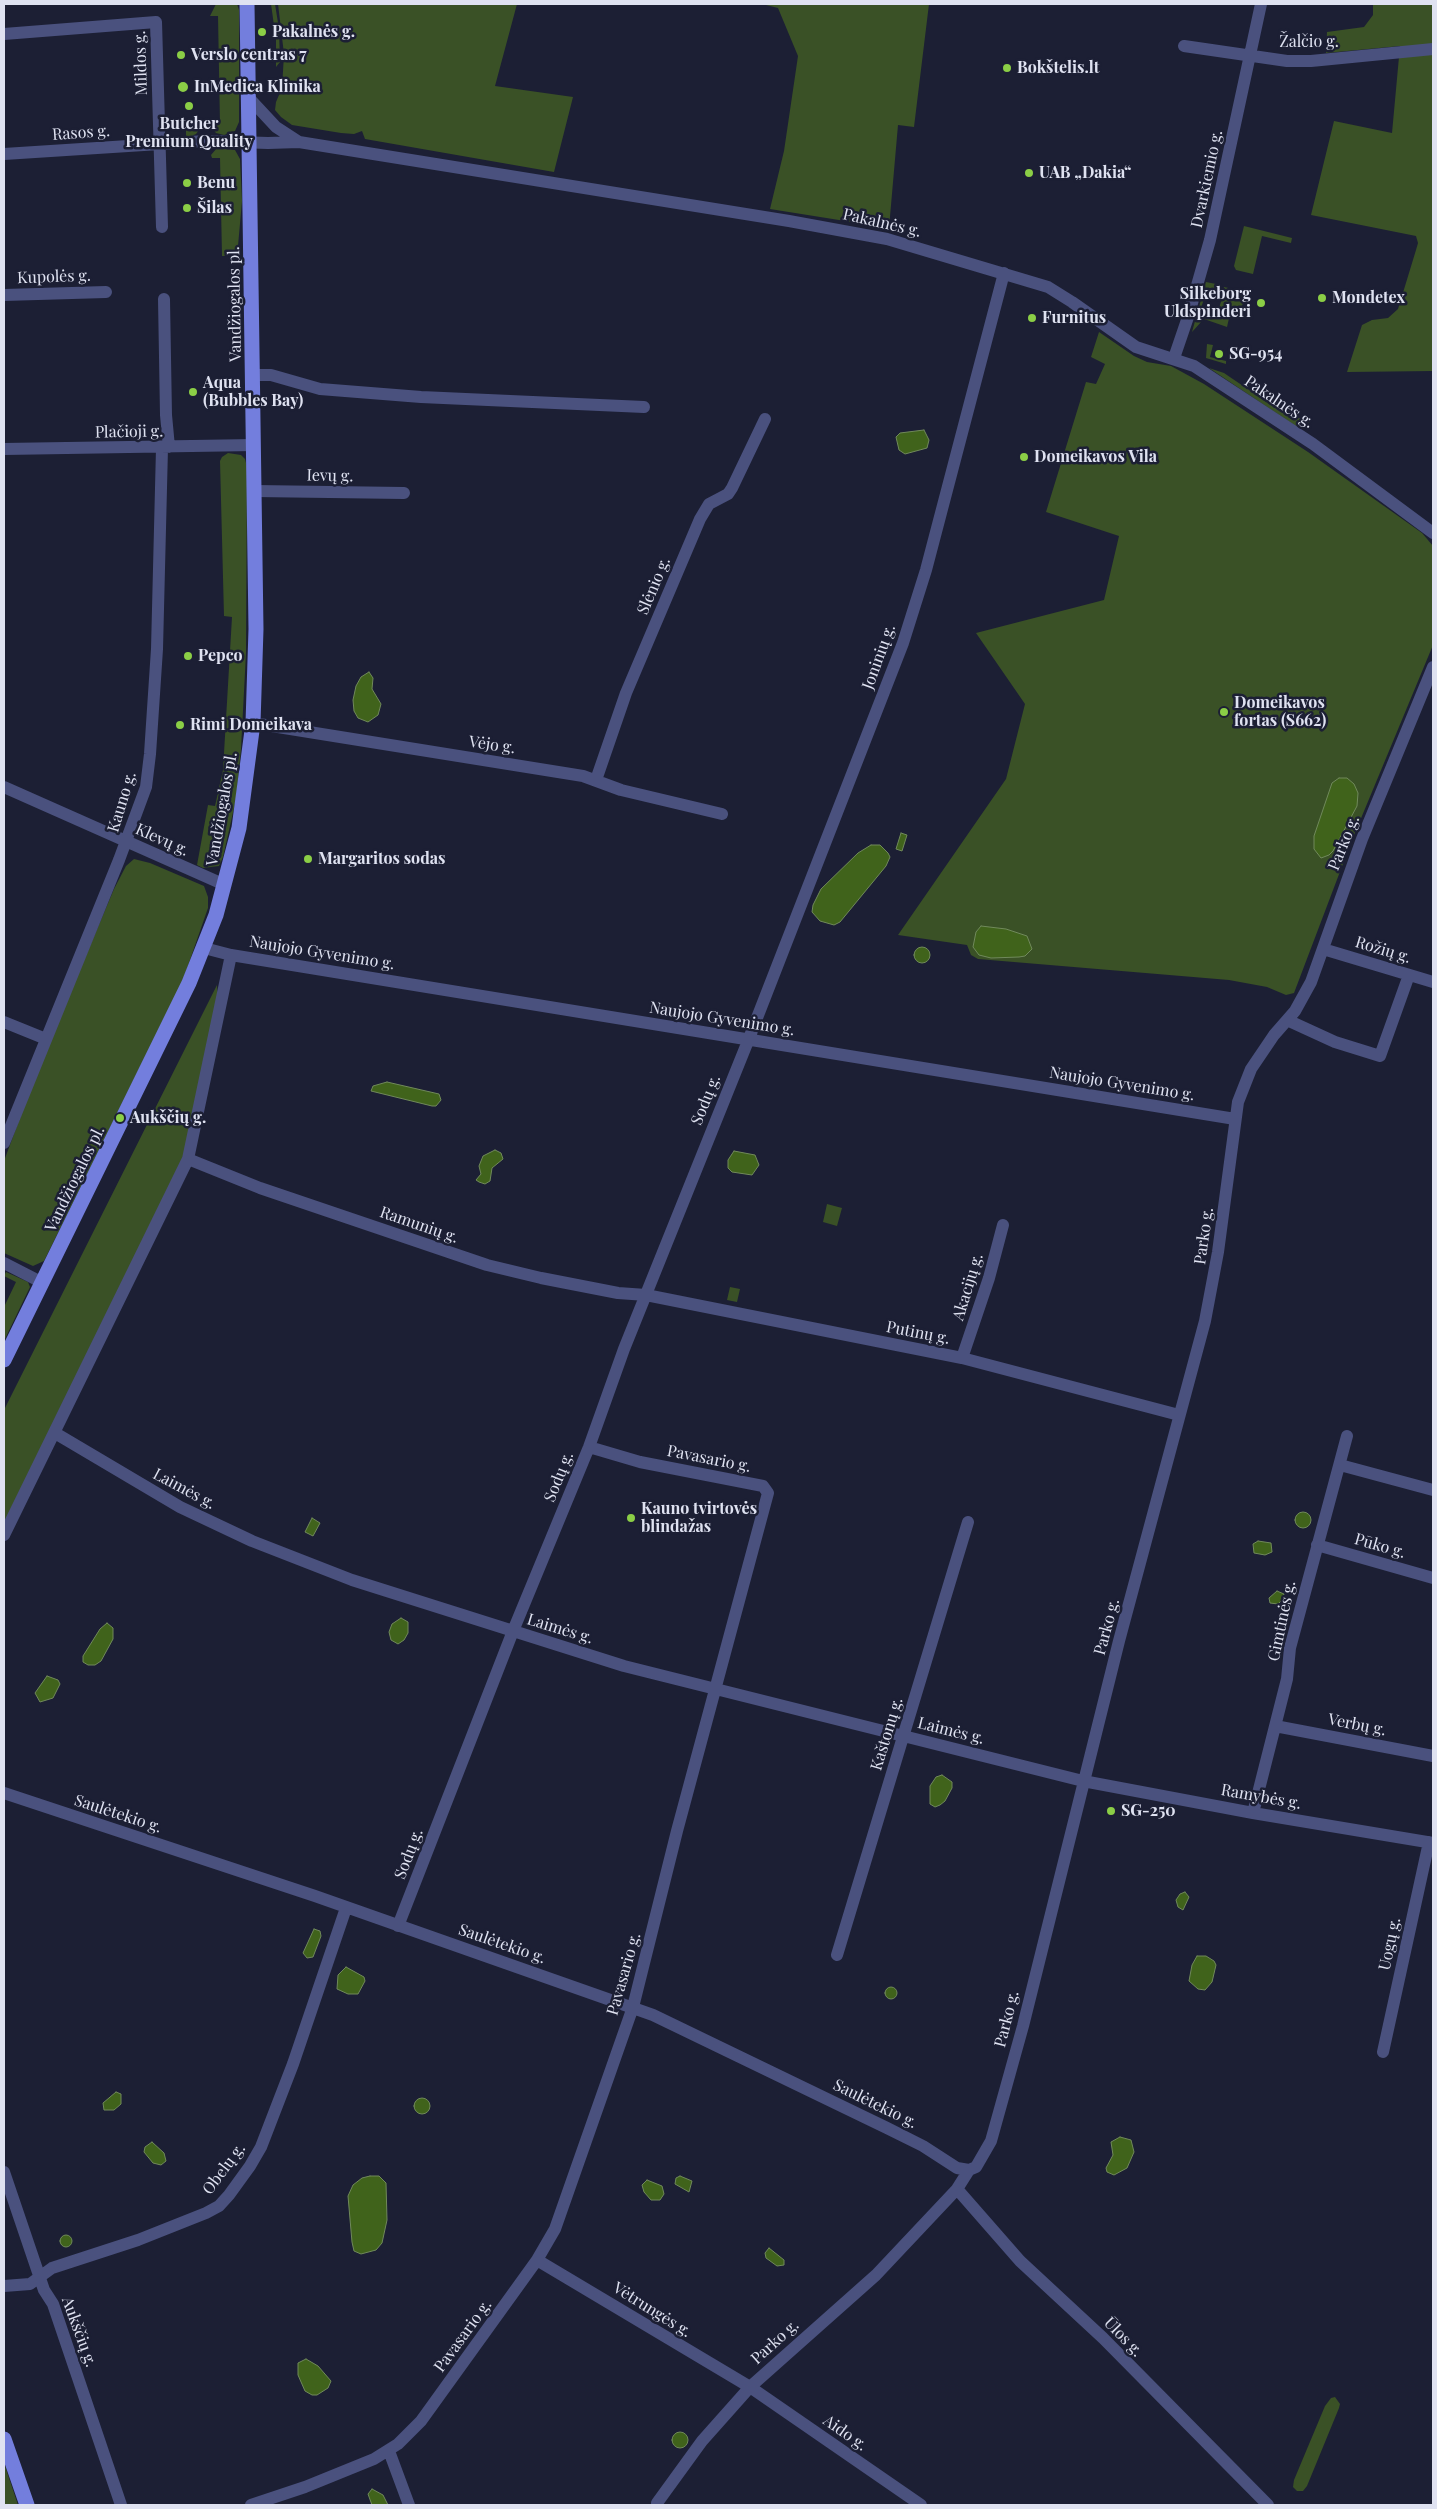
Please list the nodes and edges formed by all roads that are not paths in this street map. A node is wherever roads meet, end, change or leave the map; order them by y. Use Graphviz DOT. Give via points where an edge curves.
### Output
graph roads {
  1 [pos="247,4"];
  2 [pos="1261,4"];
  3 [pos="4,34"];
  4 [pos="1184,46"];
  5 [pos="1433,49"];
  6 [pos="1250,55"];
  7 [pos="248,98"];
  8 [pos="250,142"];
  9 [pos="299,142"];
  10 [pos="160,144"];
  11 [pos="4,154"];
  12 [pos="162,227"];
  13 [pos="1004,273"];
  14 [pos="106,292"];
  15 [pos="4,295"];
  16 [pos="164,299"];
  17 [pos="1174,358"];
  18 [pos="254,375"];
  19 [pos="644,407"];
  20 [pos="765,419"];
  21 [pos="254,446"];
  22 [pos="166,447"];
  23 [pos="4,449"];
  24 [pos="255,491"];
  25 [pos="404,493"];
  26 [pos="1433,533"];
  27 [pos="1433,667"];
  28 [pos="253,723"];
  29 [pos="596,780"];
  30 [pos="4,787"];
  31 [pos="722,814"];
  32 [pos="126,842"];
  33 [pos="225,885"];
  34 [pos="204,948"];
  35 [pos="1323,949"];
  36 [pos="231,955"];
  37 [pos="1409,975"];
  38 [pos="1433,982"];
  39 [pos="1287,1020"];
  40 [pos="4,1022"];
  41 [pos="46,1038"];
  42 [pos="748,1040"];
  43 [pos="1236,1118"];
  44 [pos="4,1143"];
  45 [pos="188,1159"];
  46 [pos="1003,1225"];
  47 [pos="4,1264"];
  48 [pos="43,1283"];
  49 [pos="646,1296"];
  50 [pos="962,1358"];
  51 [pos="4,1360"];
  52 [pos="1180,1415"];
  53 [pos="55,1433"];
  54 [pos="1347,1436"];
  55 [pos="589,1447"];
  56 [pos="1340,1464"];
  57 [pos="1433,1490"];
  58 [pos="968,1522"];
  59 [pos="4,1535"];
  60 [pos="1317,1545"];
  61 [pos="1433,1578"];
  62 [pos="513,1631"];
  63 [pos="716,1688"];
  64 [pos="1275,1726"];
  65 [pos="903,1736"];
  66 [pos="1433,1756"];
  67 [pos="1083,1781"];
  68 [pos="4,1793"];
  69 [pos="1253,1813"];
  70 [pos="1431,1842"];
  71 [pos="346,1908"];
  72 [pos="398,1926"];
  73 [pos="836,1955"];
  74 [pos="633,2007"];
  75 [pos="1383,2052"];
  76 [pos="969,2170"];
  77 [pos="4,2172"];
  78 [pos="957,2190"];
  79 [pos="537,2260"];
  80 [pos="39,2276"];
  81 [pos="4,2286"];
  82 [pos="750,2387"];
  83 [pos="4,2439"];
  84 [pos="389,2451"];
  85 [pos="657,2502"];
  86 [pos="27,2505"];
  87 [pos="121,2505"];
  88 [pos="252,2505"];
  89 [pos="409,2505"];
  90 [pos="921,2505"];
  91 [pos="1268,2505"];
  1 -- 7 [label="main road, Vandžiogalos pl."];
  2 -- 6 [label="street, Dvarkiemio g."];
  3 -- 10 [label="street, Mildos g." via="156,22"];
  4 -- 6 [label="street, Žalčio g."];
  5 -- 6 [label="street, Žalčio g." via="1312,61"];
  6 -- 17 [label="street, Dvarkiemio g." via="1210,240"];
  7 -- 8 [label="main road, Vandžiogalos pl."];
  7 -- 9 [label="street" via="276,127"];
  8 -- 9 [label="street, Pakalnės g."];
  8 -- 10 [label="street, Rasos g."];
  8 -- 18 [label="main road, Vandžiogalos pl."];
  9 -- 13 [label="street, Pakalnės g." via="861,232"];
  10 -- 11 [label="street, Rasos g."];
  10 -- 12 [label="street, Mildos g."];
  13 -- 17 [label="street, Pakalnės g." via="1061,294 1136,347"];
  13 -- 42 [label="street, Joninių g." via="926,570 903,643"];
  14 -- 15 [label="street, Kupolės g."];
  16 -- 22 [label="street"];
  17 -- 26 [label="street, Pakalnės g." via="1209,374 1252,402"];
  18 -- 19 [label="street" via="271,375 320,388 421,397"];
  18 -- 21 [label="main road, Vandžiogalos pl."];
  20 -- 29 [label="street, Slėnio g." via="730,491 710,504 700,519 632,680"];
  21 -- 22 [label="street, Plačioji g."];
  21 -- 24 [label="main road, Vandžiogalos pl."];
  22 -- 23 [label="street, Plačioji g."];
  22 -- 32 [label="street, Kauno g." via="150,754 146,786"];
  24 -- 25 [label="street, Ievų g."];
  24 -- 28 [label="main road, Vandžiogalos pl."];
  27 -- 35 [label="street, Parko g." via="1359,847"];
  28 -- 29 [label="street, Vėjo g."];
  28 -- 33 [label="main road, Vandžiogalos pl." via="239,828"];
  29 -- 31 [label="street, Vėjo g." via="621,790"];
  30 -- 32 [label="street, Klevų g."];
  32 -- 33 [label="street, Klevų g."];
  32 -- 41 [label="street, Kauno g."];
  33 -- 34 [label="main road, Vandžiogalos pl."];
  34 -- 36 [label="street, Naujojo Gyvenimo g."];
  34 -- 48 [label="main road, Vandžiogalos pl." via="154,1059"];
  35 -- 37 [label="street, Rožių g."];
  35 -- 39 [label="street, Parko g." via="1303,998"];
  36 -- 42 [label="street, Naujojo Gyvenimo g."];
  36 -- 45 [label="street"];
  37 -- 38 [label="street, Rožių g."];
  37 -- 39 [label="street" via="1380,1056 1336,1042"];
  39 -- 43 [label="street, Parko g." via="1247,1076"];
  40 -- 41 [label="street"];
  41 -- 44 [label="street, Kauno g."];
  42 -- 43 [label="street, Naujojo Gyvenimo g."];
  42 -- 49 [label="street, Sodų g."];
  43 -- 52 [label="street, Parko g." via="1214,1279"];
  45 -- 49 [label="street, Ramunių g." via="260,1188 484,1264 566,1283"];
  45 -- 53 [label="street"];
  46 -- 50 [label="street, Akacijų g."];
  47 -- 48 [label="street"];
  48 -- 51 [label="main road, Vandžiogalos pl."];
  49 -- 50 [label="street, Putinų g."];
  49 -- 55 [label="street, Sodų g."];
  50 -- 52 [label="street, Putinų g."];
  52 -- 67 [label="street, Parko g."];
  53 -- 59 [label="street"];
  53 -- 62 [label="street, Laimės g." via="180,1507 252,1541 352,1580"];
  54 -- 56 [label="street, Gimtinės g."];
  55 -- 62 [label="street, Sodų g."];
  55 -- 63 [label="street, Pavasario g." via="640,1462 763,1486 768,1490 768,1500"];
  56 -- 57 [label="street"];
  56 -- 60 [label="street, Gimtinės g."];
  58 -- 65 [label="street, Kaštonų g."];
  60 -- 61 [label="street, Pūko g."];
  60 -- 64 [label="street, Gimtinės g." via="1290,1648 1287,1679"];
  62 -- 63 [label="street, Laimės g." via="661,1677"];
  62 -- 72 [label="street, Sodų g."];
  63 -- 65 [label="street, Laimės g."];
  63 -- 74 [label="street, Pavasario g."];
  64 -- 66 [label="street, Verbų g."];
  64 -- 69 [label="street, Gimtinės g."];
  65 -- 67 [label="street, Laimės g."];
  65 -- 73 [label="street, Kaštonų g."];
  67 -- 69 [label="street, Ramybės g."];
  67 -- 76 [label="street, Parko g." via="993,2135 976,2167"];
  68 -- 71 [label="street, Saulėtekio g."];
  69 -- 70 [label="street, Ramybės g."];
  70 -- 75 [label="street, Uogų g."];
  71 -- 72 [label="street, Saulėtekio g."];
  71 -- 80 [label="street, Obelų g." via="261,2147 229,2195 206,2214 52,2268"];
  72 -- 74 [label="street, Saulėtekio g."];
  74 -- 76 [label="street, Saulėtekio g." via="923,2146 957,2168"];
  74 -- 79 [label="street, Pavasario g." via="558,2220"];
  76 -- 78 [label="street, Parko g."];
  77 -- 80 [label="street, Aukščių g."];
  78 -- 82 [label="street, Parko g." via="855,2296"];
  78 -- 91 [label="street, Ūlos g." via="1020,2261 1103,2338"];
  79 -- 82 [label="street, Vėtrungės g."];
  79 -- 84 [label="street, Pavasario g." via="424,2417"];
  80 -- 81 [label="street, Obelų g." via="26,2286"];
  80 -- 87 [label="street, Aukščių g." via="53,2304"];
  82 -- 85 [label="street, Parko g." via="702,2441"];
  82 -- 90 [label="street, Aido g."];
  83 -- 86 [label="main road"];
  84 -- 88 [label="street, Pavasario g." via="305,2487"];
  84 -- 89 [label="street"];
}
